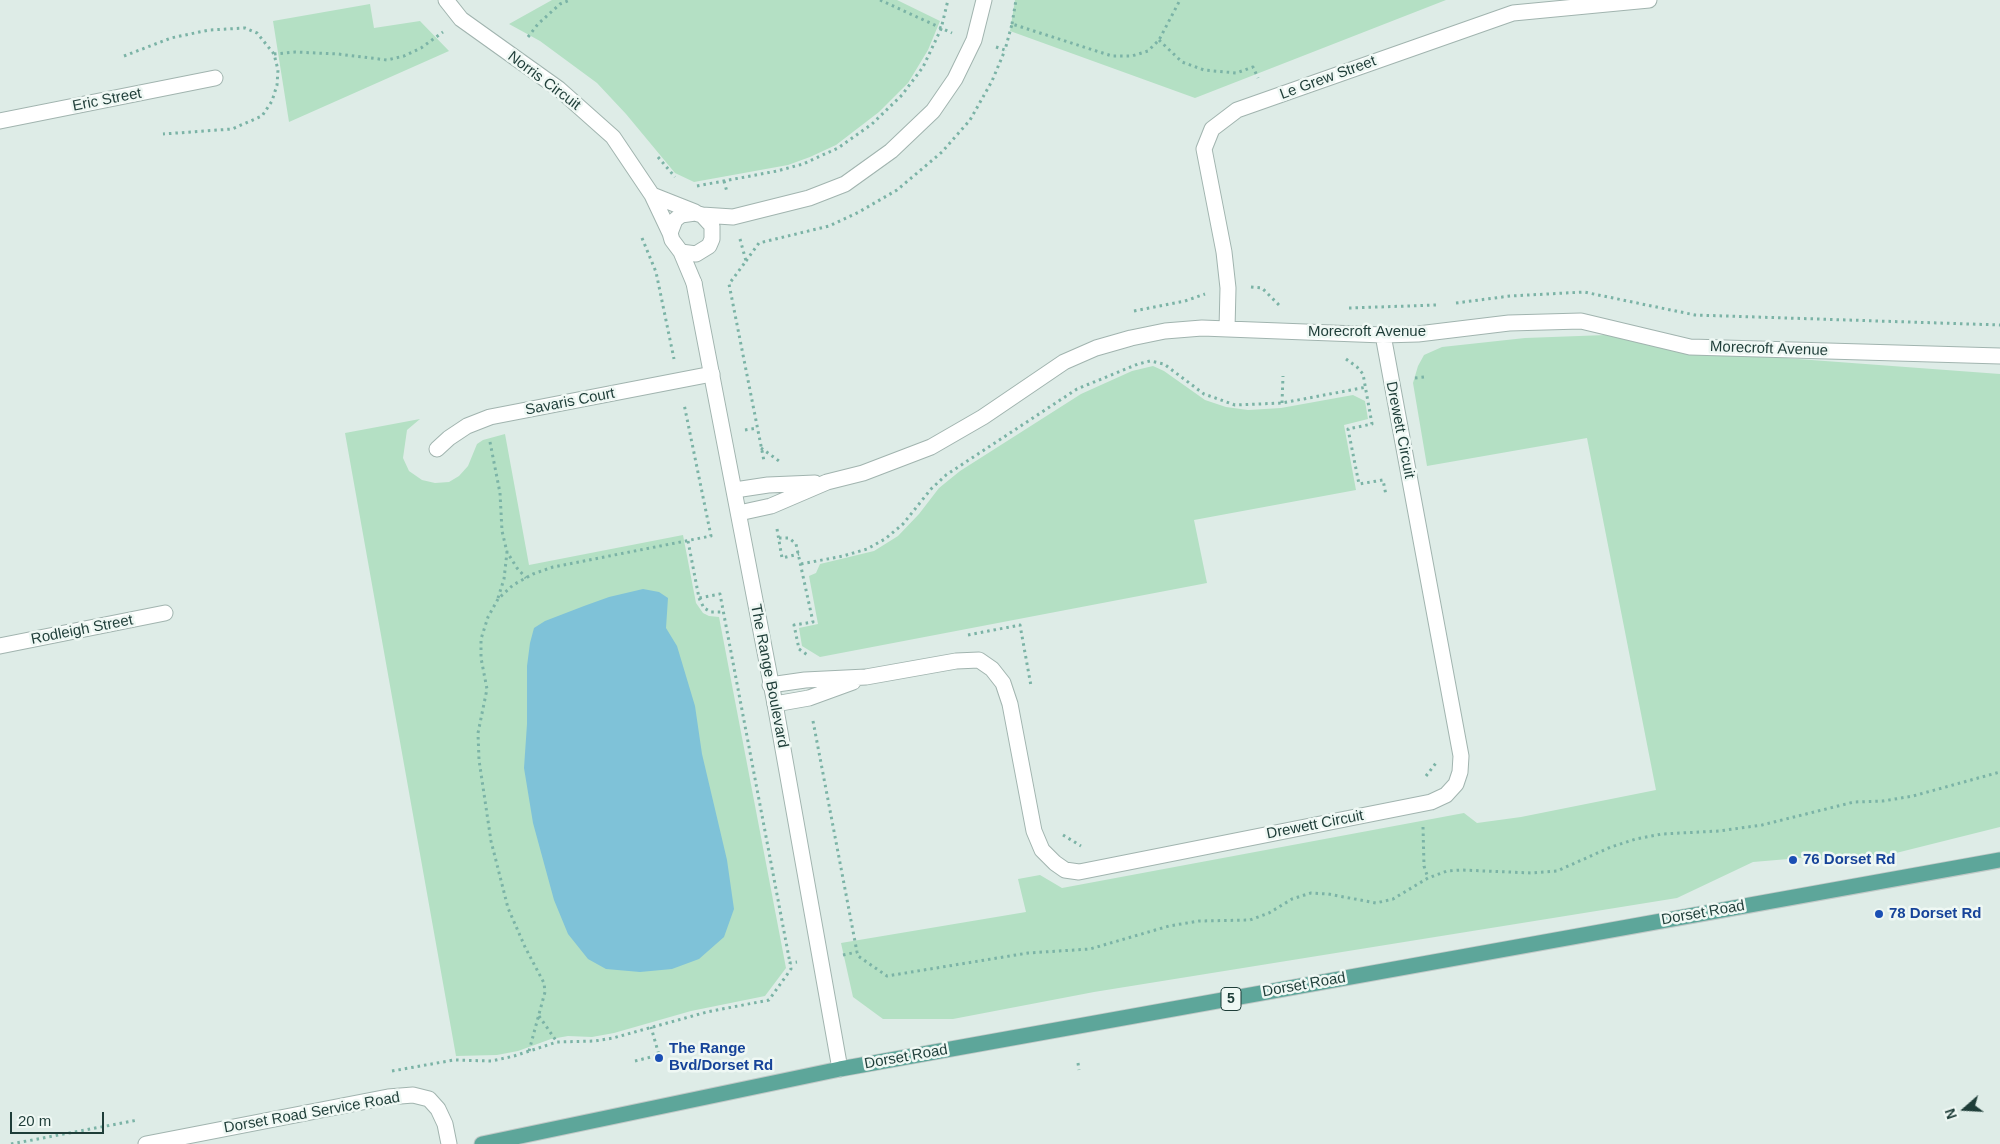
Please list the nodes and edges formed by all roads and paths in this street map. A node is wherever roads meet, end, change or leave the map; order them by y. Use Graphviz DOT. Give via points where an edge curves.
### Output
graph roads {
  1 [pos="446,0"];
  2 [pos="570,0"];
  3 [pos="880,0"];
  4 [pos="948,0"];
  5 [pos="984,0"];
  6 [pos="1016,0"];
  7 [pos="1180,0"];
  8 [pos="1649,0"];
  9 [pos="1512,7"];
  10 [pos="461,19"];
  11 [pos="1012,24"];
  12 [pos="941,29"];
  13 [pos="526,40"];
  14 [pos="974,40"];
  15 [pos="1159,40"];
  16 [pos="274,54"];
  17 [pos="215,78"];
  18 [pos="1267,99"];
  19 [pos="0,120"];
  20 [pos="655,154"];
  21 [pos="680,179"];
  22 [pos="724,181"];
  23 [pos="694,186"];
  24 [pos="652,194"];
  25 [pos="699,214"];
  26 [pos="733,217"];
  27 [pos="670,233"];
  28 [pos="642,238"];
  29 [pos="710,243"];
  30 [pos="681,252"];
  31 [pos="694,283"];
  32 [pos="1227,329"];
  33 [pos="1340,334"];
  34 [pos="1383,335"];
  35 [pos="2000,356"];
  36 [pos="712,374"];
  37 [pos="1283,376"];
  38 [pos="1424,377"];
  39 [pos="679,380"];
  40 [pos="1391,382"];
  41 [pos="1365,387"];
  42 [pos="1282,403"];
  43 [pos="486,419"];
  44 [pos="437,449"];
  45 [pos="827,482"];
  46 [pos="768,485"];
  47 [pos="735,490"];
  48 [pos="1387,499"];
  49 [pos="772,506"];
  50 [pos="739,512"];
  51 [pos="779,538"];
  52 [pos="688,541"];
  53 [pos="507,552"];
  54 [pos="798,554"];
  55 [pos="801,564"];
  56 [pos="526,578"];
  57 [pos="498,598"];
  58 [pos="699,598"];
  59 [pos="723,612"];
  60 [pos="165,613"];
  61 [pos="962,636"];
  62 [pos="0,646"];
  63 [pos="799,649"];
  64 [pos="812,658"];
  65 [pos="866,677"];
  66 [pos="805,680"];
  67 [pos="770,685"];
  68 [pos="1032,691"];
  69 [pos="809,698"];
  70 [pos="775,704"];
  71 [pos="1438,761"];
  72 [pos="2000,772"];
  73 [pos="1424,780"];
  74 [pos="1059,832"];
  75 [pos="1090,845"];
  76 [pos="2000,859"];
  77 [pos="857,952"];
  78 [pos="821,959"];
  79 [pos="790,963"];
  80 [pos="539,1016"];
  81 [pos="651,1027"];
  82 [pos="558,1042"];
  83 [pos="529,1052"];
  84 [pos="635,1061"];
  85 [pos="1078,1063"];
  86 [pos="840,1069"];
  87 [pos="1079,1070"];
  88 [pos="390,1071"];
  89 [pos="147,1118"];
  90 [pos="11,1144"];
  91 [pos="146,1144"];
  92 [pos="450,1144"];
  93 [pos="482,1144"];
  1 -- 10 [label="street, Norris Circuit"];
  2 -- 13 [label="path" via="560,4"];
  3 -- 12 [label="path"];
  4 -- 12 [label="path"];
  5 -- 14 [label="street"];
  6 -- 11 [label="path"];
  7 -- 15 [label="path"];
  8 -- 9 [label="street, Le Grew Street"];
  9 -- 18 [label="street, Le Grew Street"];
  10 -- 16 [label="path" via="421,48 387,60 338,54"];
  10 -- 24 [label="street, Norris Circuit" via="559,88 613,137"];
  11 -- 14 [label="path" via="1005,50"];
  11 -- 15 [label="path" via="1112,56 1132,56 1148,51"];
  12 -- 14 [label="path"];
  12 -- 22 [label="path" via="923,67 902,95 872,124 838,148 803,164"];
  14 -- 26 [label="street" via="955,79 933,111 891,151 845,184 809,198"];
  15 -- 18 [label="path" via="1182,62 1204,70 1236,73 1254,67"];
  17 -- 19 [label="street, Eric Street"];
  18 -- 32 [label="street, Le Grew Street" via="1237,110 1212,130 1204,149 1224,252 1228,288"];
  20 -- 21 [label="path"];
  22 -- 23 [label="path"];
  22 -- 26 [label="path"];
  24 -- 25 [label="street"];
  24 -- 27 [label="street, Norris Circuit"];
  25 -- 26 [label="street"];
  25 -- 27 [label="street" via="681,215"];
  25 -- 29 [label="street" via="712,226"];
  26 -- 29 [label="street"];
  26 -- 46 [label="path" via="746,260 729,284"];
  27 -- 30 [label="street"];
  28 -- 39 [label="path" via="661,292"];
  29 -- 30 [label="street" via="696,254"];
  29 -- 31 [label="street"];
  30 -- 31 [label="street, The Range Boulevard"];
  31 -- 36 [label="street, The Range Boulevard"];
  32 -- 33 [label="street, Morecroft Avenue"];
  32 -- 45 [label="street, Morecroft Avenue" via="1165,331 1096,348 1064,362 983,417 931,447 864,473"];
  33 -- 34 [label="street, Morecroft Avenue"];
  33 -- 41 [label="path" via="1339,356 1363,374"];
  34 -- 35 [label="street, Morecroft Avenue" via="1510,323 1581,321 1690,347"];
  34 -- 40 [label="street, Drewett Circuit"];
  36 -- 39 [label="street, Savaris Court"];
  36 -- 47 [label="street, The Range Boulevard"];
  37 -- 42 [label="path"];
  38 -- 40 [label="path"];
  39 -- 43 [label="street, Savaris Court"];
  39 -- 52 [label="path" via="711,536"];
  40 -- 41 [label="path"];
  40 -- 65 [label="street, Drewett Circuit" via="1461,756 1456,784 1446,795 1431,802 1079,872 1065,870 1042,850 1034,831 1010,704 1003,683 992,669 979,660 956,661"];
  41 -- 42 [label="path"];
  41 -- 48 [label="path" via="1372,424 1348,429 1359,484 1383,480"];
  42 -- 55 [label="path" via="1235,405 1204,394 1164,364 1150,361 1138,364 1077,389 946,476 885,539 867,549"];
  43 -- 44 [label="street, Savaris Court" via="468,426"];
  43 -- 53 [label="path"];
  45 -- 46 [label="street, Morecroft Avenue"];
  45 -- 49 [label="street, Morecroft Avenue"];
  46 -- 47 [label="street, Morecroft Avenue"];
  47 -- 50 [label="street, The Range Boulevard"];
  49 -- 50 [label="street, Morecroft Avenue"];
  49 -- 51 [label="path"];
  50 -- 67 [label="street, The Range Boulevard"];
  51 -- 54 [label="path" via="789,538 796,544"];
  51 -- 54 [label="path" via="782,558"];
  52 -- 56 [label="path" via="554,567"];
  52 -- 58 [label="path"];
  53 -- 56 [label="path"];
  53 -- 57 [label="path"];
  54 -- 55 [label="path"];
  55 -- 63 [label="path" via="812,622 794,626"];
  56 -- 57 [label="path"];
  57 -- 80 [label="path" via="481,639 487,689 478,734 478,760 491,841 506,900 516,929 544,983"];
  58 -- 59 [label="path" via="704,608"];
  58 -- 59 [label="path" via="720,594"];
  59 -- 79 [label="path"];
  60 -- 62 [label="street, Rodleigh Street"];
  61 -- 68 [label="path" via="1020,625"];
  63 -- 64 [label="path"];
  63 -- 66 [label="path"];
  65 -- 66 [label="street, Drewett Circuit"];
  65 -- 69 [label="street, Drewett Circuit"];
  66 -- 67 [label="street, Drewett Circuit"];
  67 -- 70 [label="street, The Range Boulevard"];
  69 -- 70 [label="street, Drewett Circuit"];
  69 -- 77 [label="path"];
  70 -- 78 [label="street, The Range Boulevard"];
  71 -- 73 [label="path"];
  72 -- 77 [label="path" via="1913,796 1854,802 1762,825 1636,839 1557,871 1447,871 1428,878 1393,899 1376,903 1311,893 1250,920 1199,921 1169,926 1090,950 1028,953 887,976"];
  74 -- 75 [label="path" via="1080,846"];
  76 -- 86 [label="main road, Dorset Road / 5"];
  77 -- 78 [label="path"];
  78 -- 79 [label="path"];
  78 -- 86 [label="street, The Range Boulevard"];
  79 -- 81 [label="path" via="791,969 769,1000"];
  80 -- 82 [label="path"];
  80 -- 83 [label="path"];
  81 -- 82 [label="path" via="595,1041"];
  81 -- 84 [label="path" via="659,1055"];
  82 -- 83 [label="path"];
  83 -- 88 [label="path" via="492,1061 454,1060"];
  85 -- 87 [label="path"];
  86 -- 93 [label="main road, Dorset Road / 5"];
  89 -- 90 [label="path"];
  91 -- 92 [label="street, Dorset Road Service Road" via="388,1097 414,1095 429,1100 438,1109"];
}
